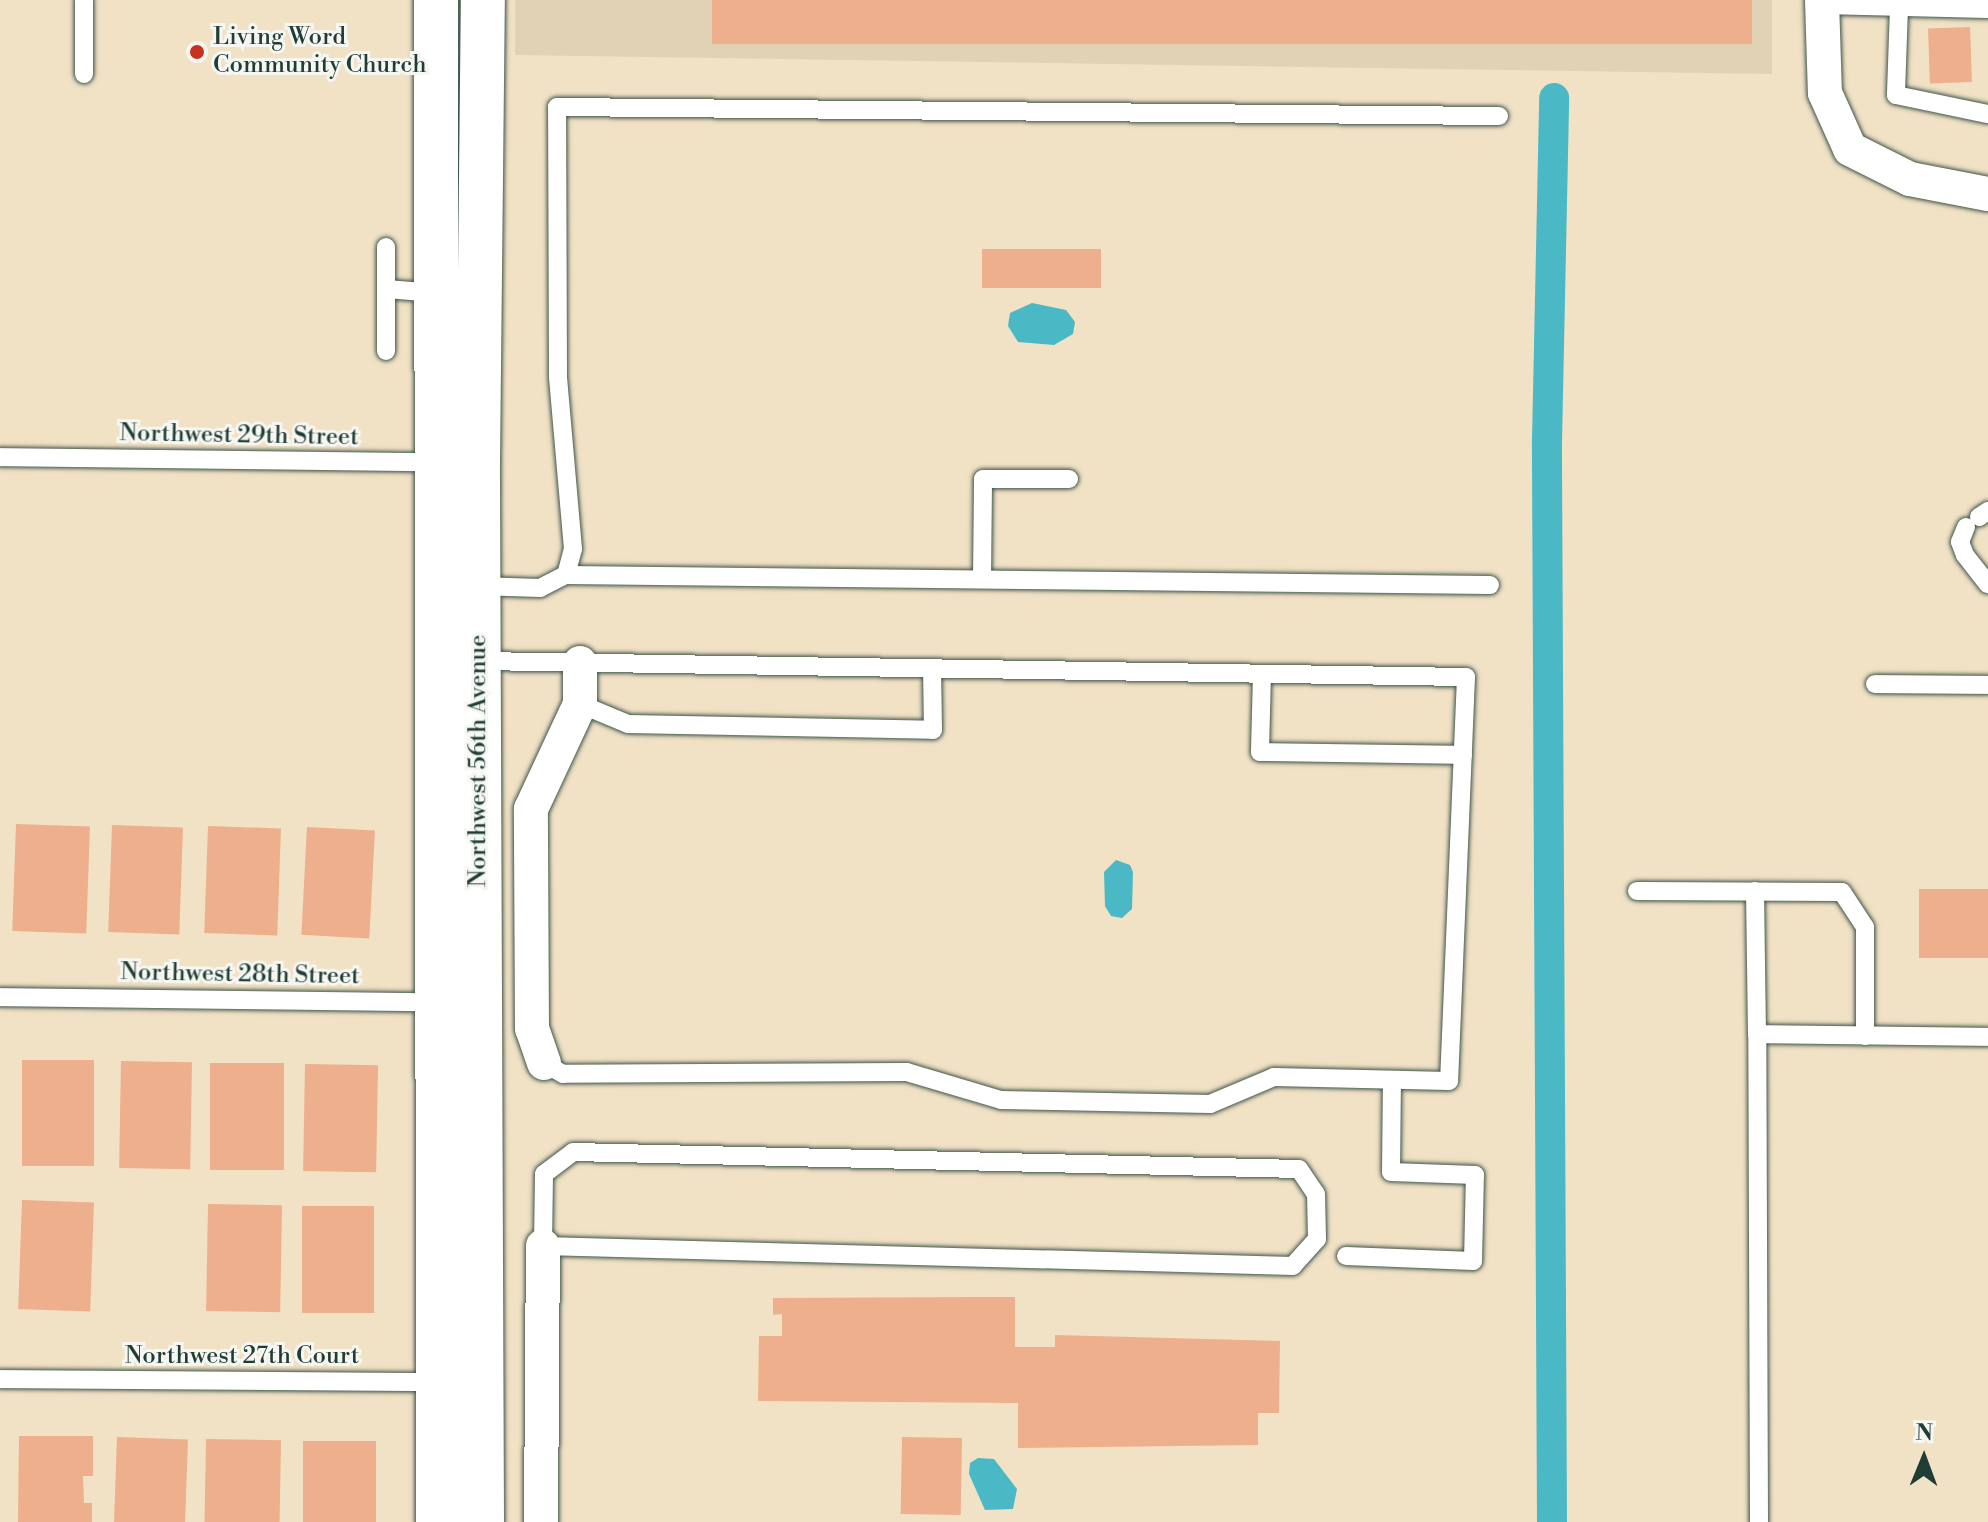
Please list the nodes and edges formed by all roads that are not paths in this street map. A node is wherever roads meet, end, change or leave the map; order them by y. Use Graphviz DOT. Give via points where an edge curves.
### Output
graph roads {
  1 [pos="84,0"];
  2 [pos="436,0"];
  3 [pos="483,0"];
  4 [pos="1822,3"];
  5 [pos="1899,7"];
  6 [pos="1988,9"];
  7 [pos="84,74"];
  8 [pos="1988,114"];
  9 [pos="1499,116"];
  10 [pos="1986,185"];
  11 [pos="386,247"];
  12 [pos="386,289"];
  13 [pos="434,291"];
  14 [pos="480,318"];
  15 [pos="386,351"];
  16 [pos="0,457"];
  17 [pos="433,462"];
  18 [pos="478,463"];
  19 [pos="1069,479"];
  20 [pos="1978,518"];
  21 [pos="566,575"];
  22 [pos="982,579"];
  23 [pos="434,584"];
  24 [pos="1988,584"];
  25 [pos="1490,585"];
  26 [pos="478,586"];
  27 [pos="479,661"];
  28 [pos="434,662"];
  29 [pos="580,663"];
  30 [pos="932,668"];
  31 [pos="1262,674"];
  32 [pos="1875,684"];
  33 [pos="1988,685"];
  34 [pos="580,704"];
  35 [pos="1463,755"];
  36 [pos="1637,891"];
  37 [pos="1755,891"];
  38 [pos="0,997"];
  39 [pos="435,1002"];
  40 [pos="480,1002"];
  41 [pos="1757,1034"];
  42 [pos="1865,1036"];
  43 [pos="1988,1037"];
  44 [pos="544,1063"];
  45 [pos="1392,1080"];
  46 [pos="543,1246"];
  47 [pos="1346,1256"];
  48 [pos="0,1379"];
  49 [pos="483,1380"];
  50 [pos="437,1382"];
  51 [pos="438,1522"];
  52 [pos="482,1522"];
  53 [pos="541,1522"];
  54 [pos="1759,1522"];
  1 -- 7 [label="lane"];
  2 -- 13 [label="street, Northwest 56th Avenue"];
  3 -- 14 [label="street, Northwest 56th Avenue"];
  4 -- 5 [label="lane"];
  4 -- 10 [label="street" via="1825,93 1850,149 1910,179"];
  5 -- 6 [label="lane"];
  5 -- 8 [label="lane" via="1896,95"];
  9 -- 21 [label="lane" via="557,107 558,377 573,549"];
  11 -- 12 [label="lane"];
  12 -- 13 [label="lane"];
  12 -- 15 [label="lane"];
  13 -- 14 [label="lane"];
  13 -- 17 [label="street, Northwest 56th Avenue"];
  14 -- 18 [label="street, Northwest 56th Avenue"];
  16 -- 17 [label="lane, Northwest 29th Street"];
  17 -- 18 [label="lane, Northwest 29th Street"];
  17 -- 23 [label="street, Northwest 56th Avenue"];
  18 -- 26 [label="street, Northwest 56th Avenue"];
  19 -- 22 [label="lane" via="983,479"];
  20 -- 24 [label="lane" via="1960,542"];
  21 -- 22 [label="lane"];
  21 -- 26 [label="lane" via="540,588"];
  22 -- 25 [label="lane"];
  23 -- 26 [label="lane"];
  23 -- 28 [label="street, Northwest 56th Avenue"];
  26 -- 27 [label="street, Northwest 56th Avenue"];
  27 -- 28 [label="lane"];
  27 -- 29 [label="lane"];
  27 -- 40 [label="street, Northwest 56th Avenue"];
  28 -- 39 [label="street, Northwest 56th Avenue"];
  29 -- 30 [label="lane"];
  29 -- 34 [label="street"];
  30 -- 31 [label="lane"];
  30 -- 34 [label="lane" via="933,730 628,724"];
  31 -- 35 [label="lane" via="1260,752"];
  31 -- 35 [label="lane" via="1466,677"];
  32 -- 33 [label="lane"];
  34 -- 44 [label="street" via="531,809 532,1029"];
  35 -- 45 [label="lane" via="1449,1081"];
  36 -- 37 [label="lane"];
  37 -- 41 [label="lane"];
  37 -- 42 [label="lane" via="1842,892 1865,927"];
  38 -- 39 [label="lane, Northwest 28th Street"];
  39 -- 40 [label="lane, Northwest 28th Street"];
  39 -- 50 [label="street, Northwest 56th Avenue"];
  40 -- 49 [label="street, Northwest 56th Avenue"];
  41 -- 42 [label="lane"];
  41 -- 54 [label="lane"];
  42 -- 43 [label="lane"];
  44 -- 45 [label="lane" via="563,1074 907,1072 1001,1100 1210,1104 1274,1077"];
  45 -- 47 [label="lane" via="1391,1172 1475,1175 1473,1261"];
  46 -- 46 [label="lane" via="544,1174 573,1152 1299,1169 1316,1194 1317,1239 1293,1266"];
  46 -- 53 [label="street"];
  48 -- 50 [label="lane, Northwest 27th Court"];
  49 -- 50 [label="lane, Northwest 27th Court"];
  49 -- 52 [label="street, Northwest 56th Avenue"];
  50 -- 51 [label="street, Northwest 56th Avenue"];
}
